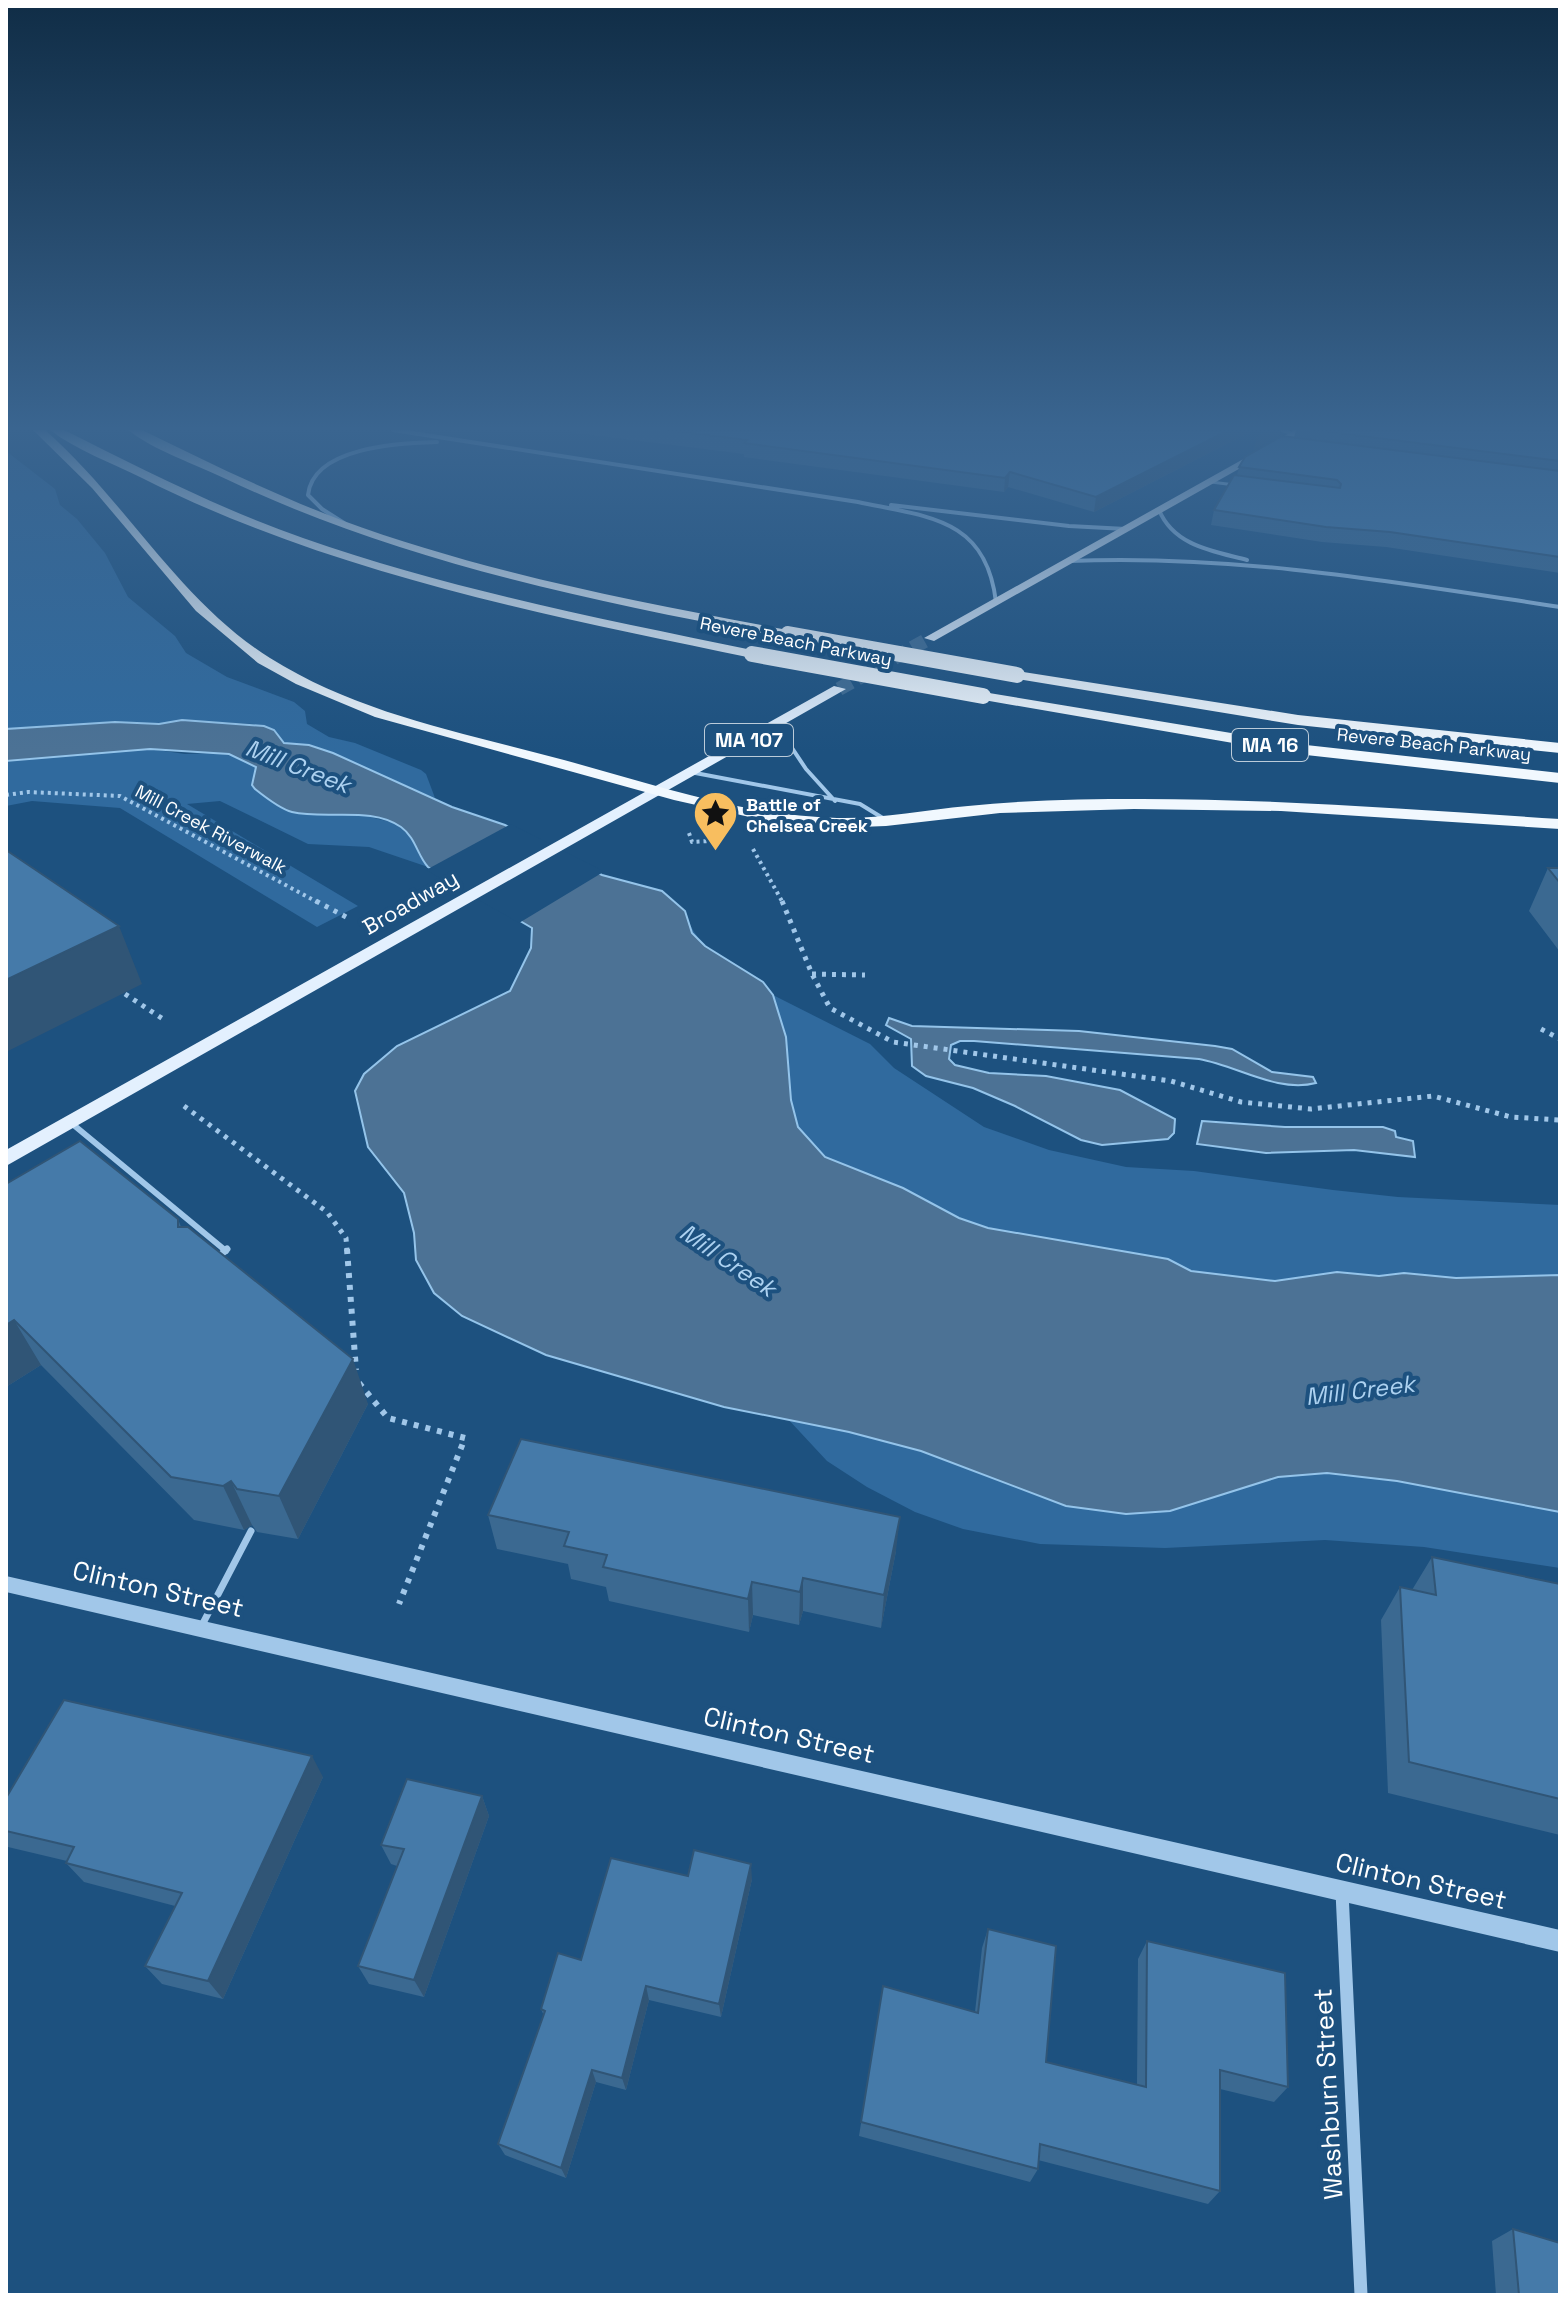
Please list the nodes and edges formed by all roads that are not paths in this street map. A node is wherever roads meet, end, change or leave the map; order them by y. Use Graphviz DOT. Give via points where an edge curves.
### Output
graph roads {
  1 [pos="138,537"];
  2 [pos="297,537"];
  3 [pos="384,537"];
  4 [pos="968,537"];
  5 [pos="1111,537"];
  6 [pos="1182,537"];
  7 [pos="1069,561"];
  8 [pos="1275,567"];
  9 [pos="996,602"];
  10 [pos="1559,606"];
  11 [pos="930,638"];
  12 [pos="839,689"];
  13 [pos="776,724"];
  14 [pos="1556,747"];
  15 [pos="690,772"];
  16 [pos="1560,778"];
  17 [pos="659,790"];
  18 [pos="835,801"];
  19 [pos="886,820"];
  20 [pos="1560,824"];
  21 [pos="70,1122"];
  22 [pos="6,1159"];
  23 [pos="215,1259"];
  24 [pos="251,1531"];
  25 [pos="6,1584"];
  26 [pos="200,1627"];
  27 [pos="1342,1891"];
  28 [pos="1560,1941"];
  29 [pos="1361,2295"];
  1 -- 17 [label="highway" via="205,614 280,670 410,724"];
  2 -- 16 [label="highway, Revere Beach Parkway / MA 16, bridge" via="374,566 520,606 752,654 1297,749"];
  3 -- 14 [label="highway, Revere Beach Parkway / MA 16, bridge" via="546,584 1017,675 1262,715"];
  4 -- 9 [label="street, Revere Beach Parkway" via="989,561"];
  5 -- 7 [label="main road"];
  6 -- 8 [label="street"];
  7 -- 8 [label="street" via="1177,558"];
  7 -- 9 [label="main road"];
  8 -- 10 [label="street"];
  9 -- 11 [label="main road"];
  12 -- 13 [label="main road, Broadway / MA 107"];
  13 -- 15 [label="main road, Broadway / MA 107"];
  13 -- 18 [label="lane"];
  15 -- 17 [label="main road, Broadway / MA 107"];
  15 -- 18 [label="lane"];
  17 -- 19 [label="highway" via="784,818"];
  17 -- 21 [label="main road, Broadway"];
  18 -- 19 [label="lane" via="868,806"];
  19 -- 20 [label="highway" via="1002,808 1192,804"];
  21 -- 22 [label="main road, Broadway"];
  21 -- 23 [label="lane" via="228,1250"];
  24 -- 26 [label="lane"];
  25 -- 26 [label="street, Clinton Street"];
  26 -- 27 [label="street, Clinton Street"];
  27 -- 28 [label="street, Clinton Street"];
  27 -- 29 [label="street, Washburn Street"];
}
